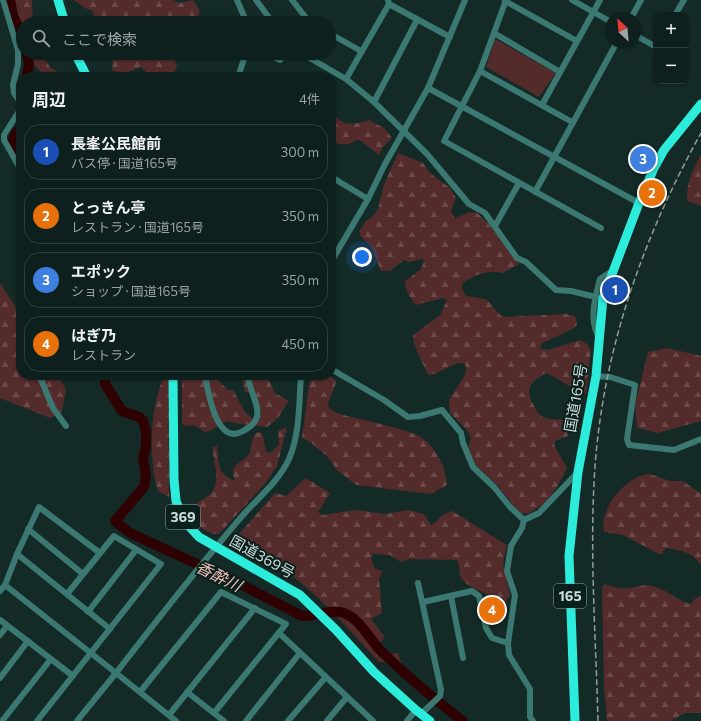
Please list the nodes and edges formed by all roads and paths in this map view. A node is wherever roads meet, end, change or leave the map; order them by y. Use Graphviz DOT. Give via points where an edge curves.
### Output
graph roads {
  1 [pos="3,0"];
  2 [pos="58,0"];
  3 [pos="237,0"];
  4 [pos="256,0"];
  5 [pos="292,0"];
  6 [pos="465,0"];
  7 [pos="572,0"];
  8 [pos="600,0"];
  9 [pos="641,0"];
  10 [pos="684,0"];
  11 [pos="506,1"];
  12 [pos="388,2"];
  13 [pos="593,12"];
  14 [pos="634,12"];
  15 [pos="677,12"];
  16 [pos="64,16"];
  17 [pos="244,16"];
  18 [pos="268,16"];
  19 [pos="305,16"];
  20 [pos="605,19"];
  21 [pos="417,20"];
  22 [pos="494,33"];
  23 [pos="336,37"];
  24 [pos="450,38"];
  25 [pos="641,38"];
  26 [pos="577,41"];
  27 [pos="16,43"];
  28 [pos="653,45"];
  29 [pos="614,48"];
  30 [pos="361,51"];
  31 [pos="18,60"];
  32 [pos="78,60"];
  33 [pos="244,60"];
  34 [pos="313,60"];
  35 [pos="480,70"];
  36 [pos="16,72"];
  37 [pos="84,72"];
  38 [pos="240,72"];
  39 [pos="334,72"];
  40 [pos="560,72"];
  41 [pos="16,73"];
  42 [pos="336,73"];
  43 [pos="346,79"];
  44 [pos="428,88"];
  45 [pos="16,96"];
  46 [pos="374,102"];
  47 [pos="701,104"];
  48 [pos="462,105"];
  49 [pos="542,105"];
  50 [pos="16,116"];
  51 [pos="572,122"];
  52 [pos="403,132"];
  53 [pos="554,156"];
  54 [pos="16,162"];
  55 [pos="336,180"];
  56 [pos="519,183"];
  57 [pos="535,192"];
  58 [pos="368,199"];
  59 [pos="639,203"];
  60 [pos="495,226"];
  61 [pos="601,228"];
  62 [pos="336,253"];
  63 [pos="614,270"];
  64 [pos="596,297"];
  65 [pos="599,337"];
  66 [pos="336,372"];
  67 [pos="596,376"];
  68 [pos="42,380"];
  69 [pos="173,380"];
  70 [pos="206,380"];
  71 [pos="248,380"];
  72 [pos="300,380"];
  73 [pos="66,426"];
  74 [pos="701,439"];
  75 [pos="578,472"];
  76 [pos="524,520"];
  77 [pos="28,529"];
  78 [pos="217,548"];
  79 [pos="136,550"];
  80 [pos="100,553"];
  81 [pos="17,554"];
  82 [pos="83,574"];
  83 [pos="418,583"];
  84 [pos="5,585"];
  85 [pos="0,591"];
  86 [pos="67,594"];
  87 [pos="451,596"];
  88 [pos="423,602"];
  89 [pos="255,608"];
  90 [pos="88,612"];
  91 [pos="0,620"];
  92 [pos="7,626"];
  93 [pos="110,629"];
  94 [pos="279,633"];
  95 [pos="0,635"];
  96 [pos="28,642"];
  97 [pos="508,643"];
  98 [pos="91,654"];
  99 [pos="300,654"];
  100 [pos="463,658"];
  101 [pos="51,659"];
  102 [pos="116,673"];
  103 [pos="73,676"];
  104 [pos="0,678"];
  105 [pos="325,678"];
  106 [pos="140,692"];
  107 [pos="187,692"];
  108 [pos="347,697"];
  109 [pos="418,712"];
  110 [pos="214,713"];
  111 [pos="169,715"];
  112 [pos="369,720"];
  113 [pos="2,721"];
  114 [pos="37,721"];
  115 [pos="77,721"];
  116 [pos="176,721"];
  117 [pos="224,721"];
  118 [pos="246,721"];
  119 [pos="288,721"];
  120 [pos="327,721"];
  121 [pos="407,721"];
  122 [pos="430,721"];
  123 [pos="532,721"];
  124 [pos="575,721"];
  1 -- 27 [label="street"];
  2 -- 16 [label="highway"];
  3 -- 17 [label="street"];
  4 -- 18 [label="street"];
  5 -- 19 [label="street"];
  6 -- 24 [label="street"];
  7 -- 13 [label="street"];
  8 -- 13 [label="street"];
  9 -- 14 [label="street"];
  10 -- 15 [label="street"];
  11 -- 22 [label="street"];
  11 -- 26 [label="street"];
  12 -- 21 [label="street"];
  12 -- 30 [label="street"];
  13 -- 20 [label="street"];
  13 -- 26 [label="street"];
  21 -- 24 [label="street"];
  21 -- 46 [label="street"];
  22 -- 35 [label="street"];
  22 -- 40 [label="street"];
  23 -- 30 [label="street"];
  24 -- 44 [label="street"];
  25 -- 28 [label="street"];
  26 -- 40 [label="street"];
  29 -- 51 [label="street"];
  30 -- 43 [label="street"];
  31 -- 36 [label="street"];
  32 -- 37 [label="highway"];
  33 -- 38 [label="street"];
  34 -- 39 [label="street"];
  35 -- 48 [label="street"];
  35 -- 49 [label="street"];
  40 -- 49 [label="street"];
  41 -- 45 [label="street" via="13,86"];
  42 -- 43 [label="street"];
  43 -- 46 [label="street"];
  44 -- 48 [label="street"];
  44 -- 52 [label="street"];
  46 -- 52 [label="street"];
  47 -- 59 [label="highway, 国道165号 / 165" via="664,150"];
  48 -- 53 [label="street"];
  48 -- 56 [label="street" via="444,141"];
  49 -- 51 [label="street"];
  50 -- 54 [label="street" via="4,135 4,140"];
  51 -- 53 [label="street"];
  52 -- 58 [label="street"];
  52 -- 60 [label="street" via="427,154 469,204 485,213"];
  53 -- 57 [label="street"];
  53 -- 59 [label="street"];
  55 -- 58 [label="street"];
  56 -- 57 [label="street"];
  56 -- 60 [label="street"];
  57 -- 61 [label="street"];
  58 -- 62 [label="street"];
  59 -- 63 [label="highway, 国道165号 / 165"];
  60 -- 64 [label="street" via="517,258 526,262 556,290"];
  63 -- 64 [label="street" via="600,280"];
  63 -- 65 [label="highway, 国道165号 / 165" via="603,298"];
  64 -- 65 [label="street" via="593,317"];
  65 -- 67 [label="highway, 国道165号 / 165"];
  66 -- 76 [label="street" via="408,417 442,410 461,433 473,467"];
  67 -- 74 [label="street" via="610,377 635,385 627,439 629,445 674,450"];
  67 -- 75 [label="highway, 国道165号 / 165"];
  68 -- 73 [label="street" via="53,408"];
  69 -- 78 [label="highway, 国道369号 / 369" via="176,501 185,522 199,537"];
  70 -- 71 [label="street" via="221,428 227,433 238,434 250,428 257,419 258,412"];
  72 -- 78 [label="street" via="294,441 289,459 260,499 244,514"];
  75 -- 76 [label="street" via="538,513"];
  75 -- 124 [label="highway, 国道165号 / 165" via="570,556"];
  76 -- 97 [label="street" via="511,546 507,571 515,595"];
  77 -- 80 [label="street" via="39,507"];
  77 -- 81 [label="street"];
  77 -- 82 [label="street"];
  78 -- 102 [label="street" via="194,573"];
  78 -- 109 [label="highway, 国道369号 / 369" via="300,595 374,672"];
  79 -- 80 [label="street" via="114,536"];
  79 -- 90 [label="street"];
  79 -- 93 [label="street" via="161,564"];
  80 -- 82 [label="street"];
  81 -- 84 [label="street"];
  81 -- 86 [label="street"];
  82 -- 86 [label="street"];
  83 -- 88 [label="street"];
  84 -- 85 [label="street"];
  84 -- 98 [label="street"];
  86 -- 90 [label="street"];
  87 -- 88 [label="street"];
  87 -- 97 [label="street" via="472,591 479,596 486,628 492,638"];
  87 -- 100 [label="street"];
  88 -- 109 [label="street" via="441,690 440,696"];
  89 -- 94 [label="street" via="286,624"];
  89 -- 106 [label="street" via="220,592"];
  89 -- 107 [label="street"];
  90 -- 93 [label="street"];
  91 -- 92 [label="street"];
  92 -- 95 [label="street"];
  92 -- 96 [label="street"];
  93 -- 98 [label="street"];
  94 -- 99 [label="street"];
  94 -- 110 [label="street"];
  96 -- 101 [label="street"];
  96 -- 104 [label="street"];
  97 -- 123 [label="street" via="509,655 530,689"];
  98 -- 102 [label="street"];
  98 -- 103 [label="street"];
  99 -- 105 [label="street"];
  99 -- 118 [label="street"];
  101 -- 103 [label="street"];
  101 -- 113 [label="street"];
  102 -- 106 [label="street"];
  102 -- 115 [label="street"];
  103 -- 114 [label="street"];
  105 -- 108 [label="street"];
  105 -- 119 [label="street"];
  106 -- 111 [label="street"];
  107 -- 110 [label="street"];
  107 -- 111 [label="street"];
  108 -- 112 [label="street"];
  108 -- 120 [label="street"];
  109 -- 121 [label="street"];
  109 -- 122 [label="highway, 国道369号 / 369"];
  110 -- 117 [label="street"];
  111 -- 116 [label="street"];
}
